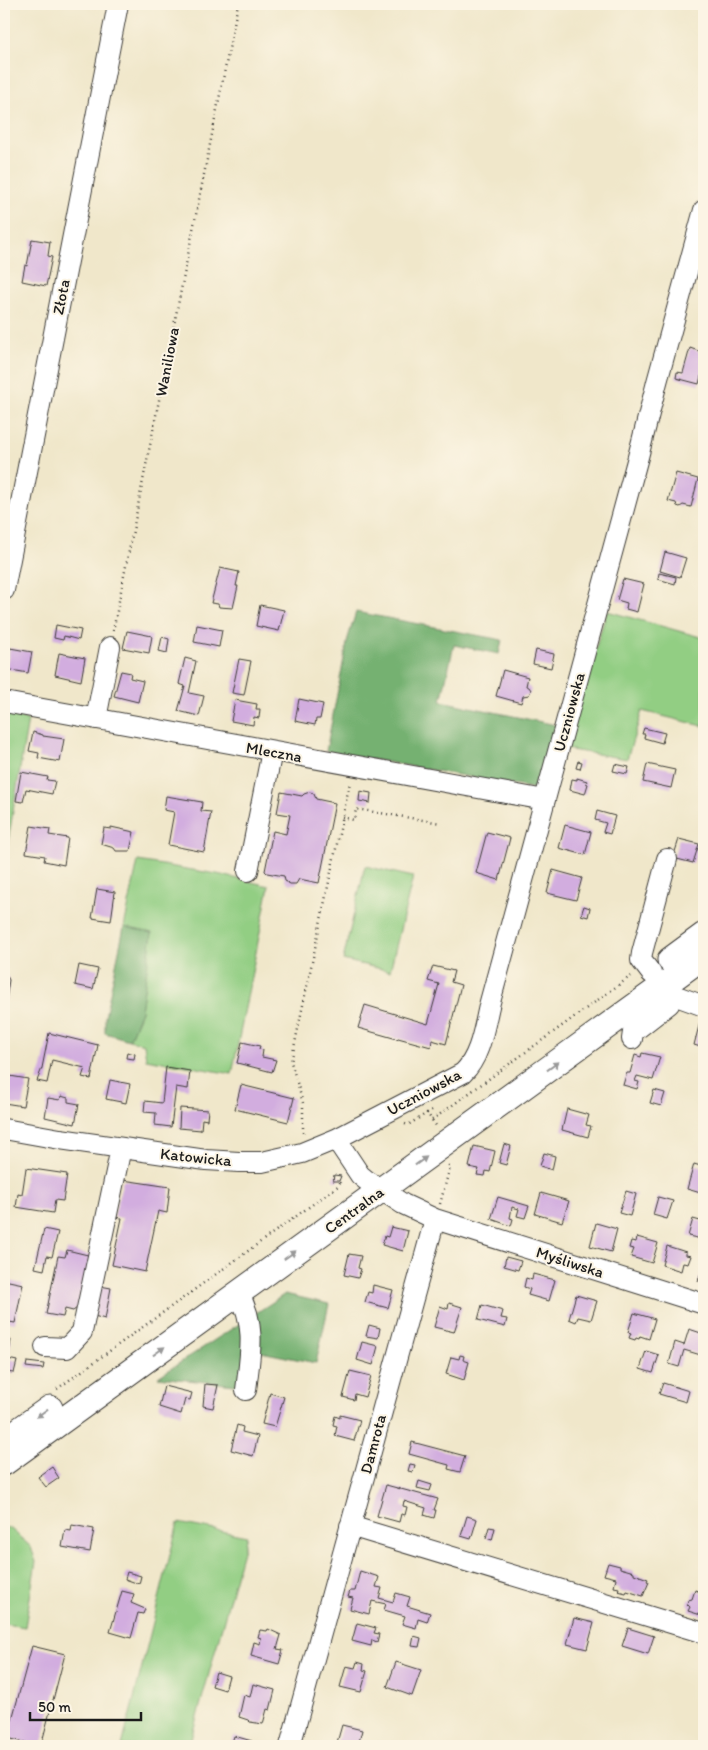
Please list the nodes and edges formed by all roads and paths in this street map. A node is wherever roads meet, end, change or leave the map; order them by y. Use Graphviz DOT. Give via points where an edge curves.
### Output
graph roads {
  1 [pos="118,4"];
  2 [pos="238,4"];
  3 [pos="704,210"];
  4 [pos="4,590"];
  5 [pos="110,647"];
  6 [pos="4,702"];
  7 [pos="96,719"];
  8 [pos="272,751"];
  9 [pos="353,765"];
  10 [pos="544,800"];
  11 [pos="342,818"];
  12 [pos="441,823"];
  13 [pos="667,859"];
  14 [pos="248,871"];
  15 [pos="704,935"];
  16 [pos="704,956"];
  17 [pos="657,980"];
  18 [pos="704,1006"];
  19 [pos="632,1039"];
  20 [pos="432,1120"];
  21 [pos="4,1129"];
  22 [pos="336,1139"];
  23 [pos="303,1142"];
  24 [pos="120,1148"];
  25 [pos="363,1182"];
  26 [pos="435,1219"];
  27 [pos="238,1293"];
  28 [pos="704,1304"];
  29 [pos="45,1348"];
  30 [pos="246,1390"];
  31 [pos="52,1393"];
  32 [pos="4,1442"];
  33 [pos="4,1463"];
  34 [pos="350,1526"];
  35 [pos="704,1634"];
  36 [pos="290,1746"];
  1 -- 4 [label="street, Złota"];
  2 -- 5 [label="path, Waniliowa"];
  3 -- 10 [label="street, Uczniowska"];
  5 -- 7 [label="street"];
  6 -- 7 [label="street, Mleczna"];
  7 -- 8 [label="street, Mleczna"];
  8 -- 9 [label="street, Mleczna"];
  8 -- 14 [label="street"];
  9 -- 10 [label="street, Mleczna"];
  9 -- 11 [label="path"];
  10 -- 22 [label="street, Uczniowska" via="475,1058 462,1073"];
  11 -- 12 [label="path" via="354,820 356,809"];
  11 -- 23 [label="path" via="291,1062 303,1103"];
  13 -- 17 [label="street" via="641,960"];
  15 -- 17 [label="main road, Centralna"];
  16 -- 17 [label="main road, Centralna"];
  17 -- 18 [label="street"];
  17 -- 19 [label="street" via="669,1004 633,1032"];
  17 -- 20 [label="path"];
  17 -- 25 [label="main road, Centralna"];
  21 -- 24 [label="street, Katowicka"];
  22 -- 24 [label="street, Katowicka" via="302,1153 262,1162 206,1160"];
  22 -- 25 [label="street"];
  24 -- 29 [label="street" via="82,1332 67,1348"];
  25 -- 26 [label="street"];
  27 -- 25 [label="main road, Centralna, one-way"];
  25 -- 31 [label="path" via="338,1186"];
  25 -- 32 [label="main road, Centralna, one-way"];
  26 -- 28 [label="street, Myśliwska"];
  26 -- 34 [label="street, Damrota"];
  27 -- 30 [label="street" via="246,1305 250,1324"];
  33 -- 27 [label="main road, Centralna, one-way"];
  34 -- 35 [label="street"];
  34 -- 36 [label="street, Damrota"];
}
